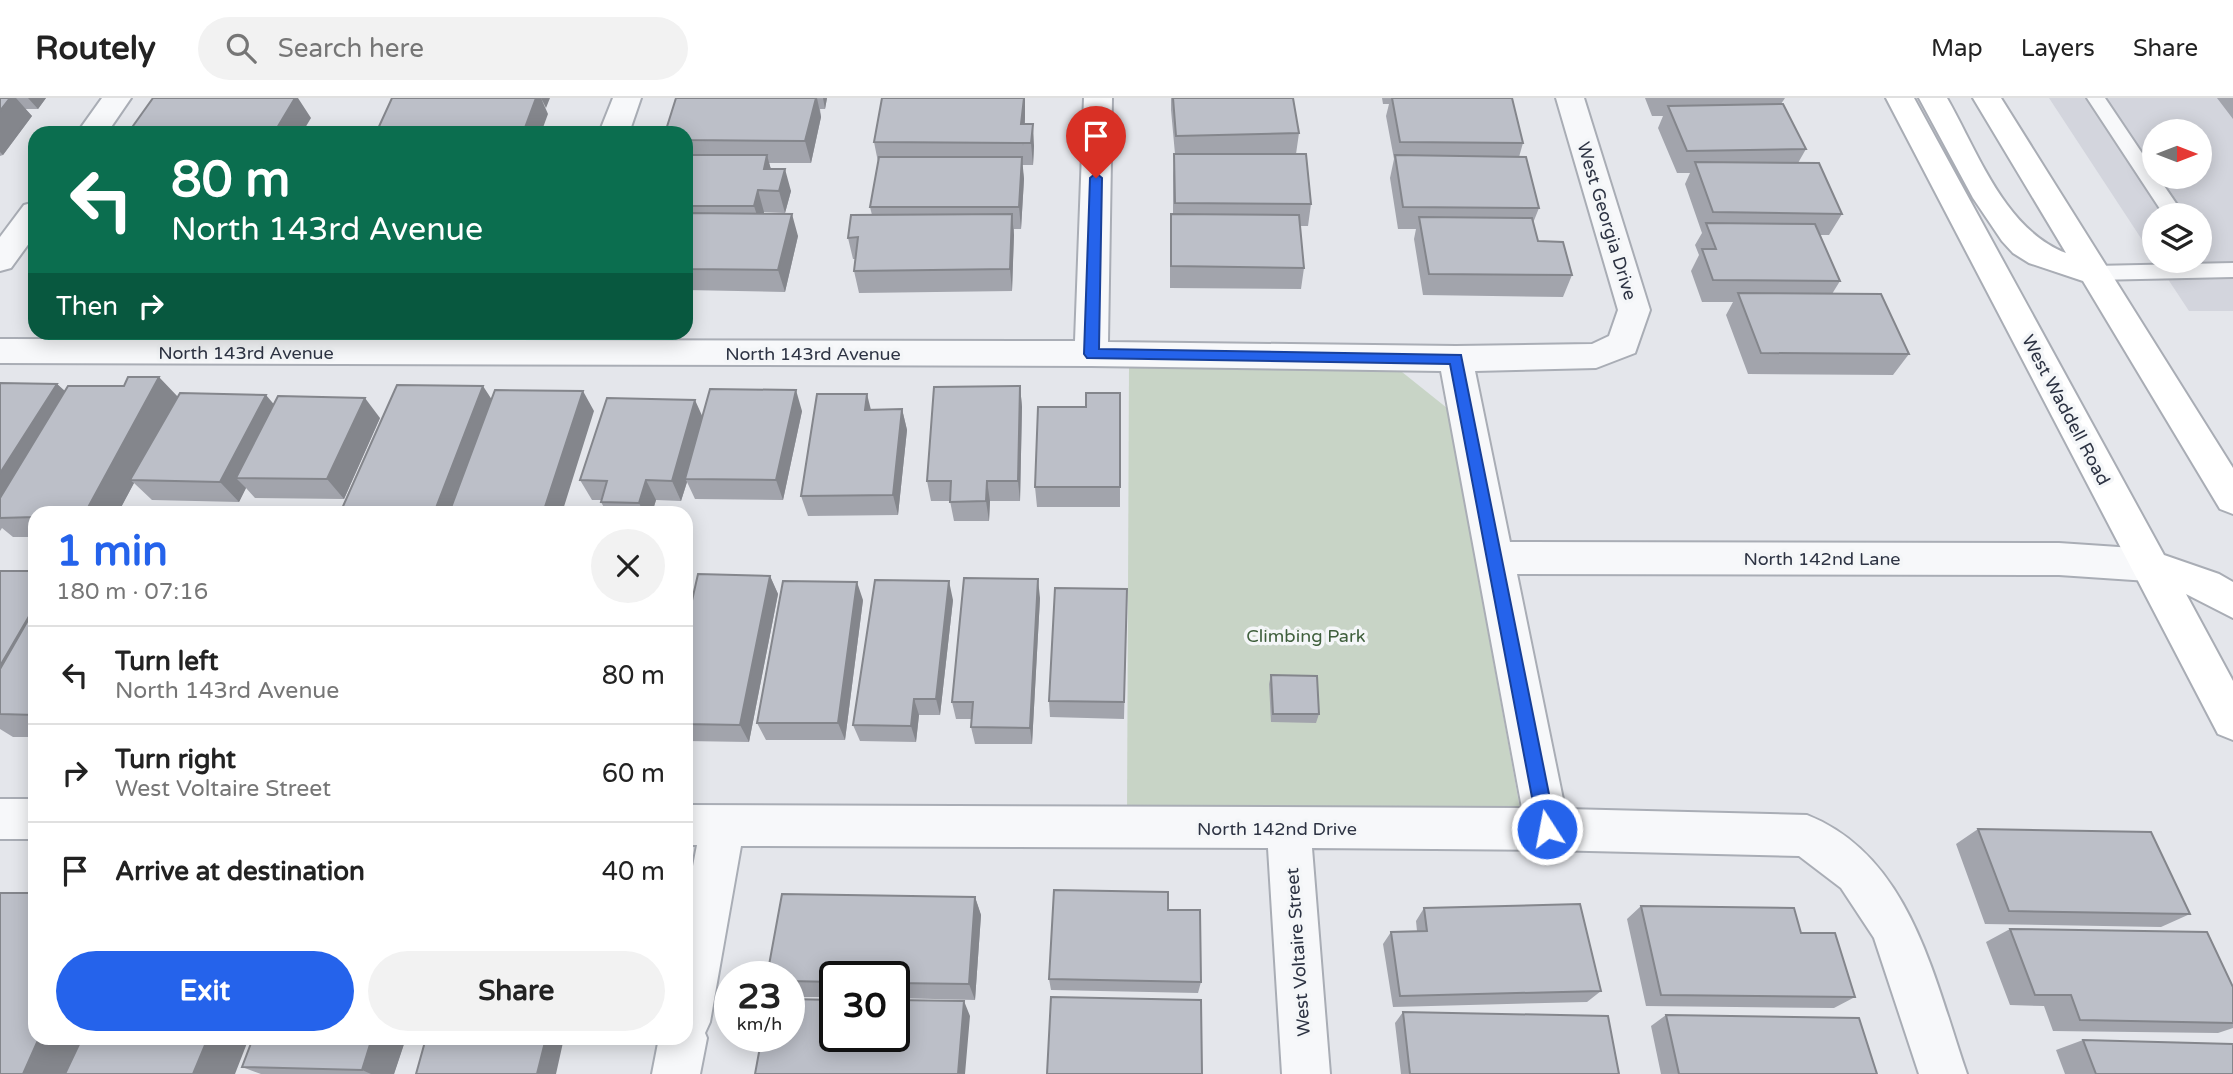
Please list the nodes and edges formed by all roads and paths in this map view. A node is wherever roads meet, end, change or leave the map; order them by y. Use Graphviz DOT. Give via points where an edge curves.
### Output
graph roads {
  1 [pos="117,98"];
  2 [pos="627,98"];
  3 [pos="1098,98"];
  4 [pos="1570,98"];
  5 [pos="1900,98"];
  6 [pos="1933,98"];
  7 [pos="1987,98"];
  8 [pos="2096,98"];
  9 [pos="97,126"];
  10 [pos="617,126"];
  11 [pos="2166,203"];
  12 [pos="0,210"];
  13 [pos="28,211"];
  14 [pos="28,221"];
  15 [pos="0,260"];
  16 [pos="2212,264"];
  17 [pos="2142,268"];
  18 [pos="2233,270"];
  19 [pos="2094,273"];
  20 [pos="540,343"];
  21 [pos="1623,344"];
  22 [pos="0,351"];
  23 [pos="1091,354"];
  24 [pos="1456,359"];
  25 [pos="2233,499"];
  26 [pos="1496,558"];
  27 [pos="2148,565"];
  28 [pos="2233,601"];
  29 [pos="2233,721"];
  30 [pos="0,819"];
  31 [pos="28,819"];
  32 [pos="704,825"];
  33 [pos="1289,829"];
  34 [pos="1547,829"];
  35 [pos="693,945"];
  36 [pos="682,1045"];
  37 [pos="676,1074"];
  38 [pos="1307,1074"];
  39 [pos="1943,1074"];
  1 -- 9 [label="street"];
  2 -- 10 [label="street"];
  3 -- 23 [label="street"];
  4 -- 21 [label="street, West Georgia Drive" via="1634,310"];
  5 -- 27 [label="main road, West Waddell Road"];
  6 -- 19 [label="main road" via="2000,215 2023,244 2051,261"];
  7 -- 19 [label="main road"];
  8 -- 11 [label="lane"];
  12 -- 13 [label="street"];
  14 -- 15 [label="street"];
  16 -- 18 [label="lane"];
  17 -- 19 [label="lane"];
  19 -- 25 [label="main road"];
  20 -- 22 [label="street, North 143rd Avenue"];
  20 -- 23 [label="street, North 143rd Avenue"];
  21 -- 24 [label="street, North 143rd Avenue" via="1596,356"];
  23 -- 24 [label="street, North 143rd Avenue"];
  24 -- 26 [label="street"];
  26 -- 27 [label="street, North 142nd Lane" via="2059,559"];
  26 -- 34 [label="street"];
  27 -- 28 [label="main road" via="2205,585"];
  27 -- 29 [label="main road, West Waddell Road"];
  30 -- 31 [label="street"];
  32 -- 33 [label="street, North 142nd Drive"];
  32 -- 35 [label="street"];
  33 -- 34 [label="street, North 142nd Drive"];
  33 -- 38 [label="street, West Voltaire Street"];
  34 -- 39 [label="street, North 142nd Drive" via="1807,836 1857,873 1893,927"];
  36 -- 37 [label="street"];
}
